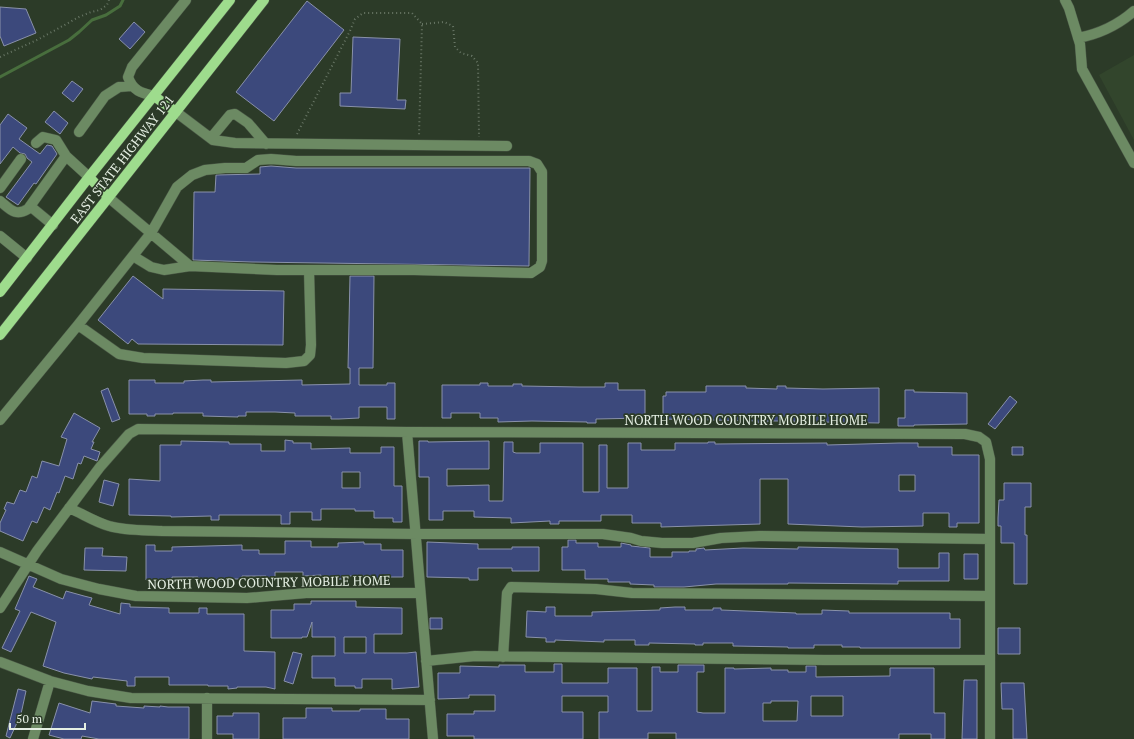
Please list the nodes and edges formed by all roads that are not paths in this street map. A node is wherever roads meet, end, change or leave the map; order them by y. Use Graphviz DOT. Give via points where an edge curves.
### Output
graph roads {
  1 [pos="186,0"];
  2 [pos="230,0"];
  3 [pos="264,0"];
  4 [pos="1065,0"];
  5 [pos="1134,11"];
  6 [pos="1078,38"];
  7 [pos="131,86"];
  8 [pos="154,96"];
  9 [pos="176,112"];
  10 [pos="78,132"];
  11 [pos="211,138"];
  12 [pos="36,143"];
  13 [pos="266,144"];
  14 [pos="507,146"];
  15 [pos="66,156"];
  16 [pos="21,159"];
  17 [pos="1134,163"];
  18 [pos="89,177"];
  19 [pos="0,188"];
  20 [pos="108,197"];
  21 [pos="0,201"];
  22 [pos="30,206"];
  23 [pos="53,225"];
  24 [pos="151,233"];
  25 [pos="0,236"];
  26 [pos="132,256"];
  27 [pos="27,258"];
  28 [pos="190,266"];
  29 [pos="309,270"];
  30 [pos="0,292"];
  31 [pos="78,325"];
  32 [pos="0,334"];
  33 [pos="0,420"];
  34 [pos="407,432"];
  35 [pos="70,508"];
  36 [pos="416,534"];
  37 [pos="990,539"];
  38 [pos="0,552"];
  39 [pos="29,564"];
  40 [pos="420,593"];
  41 [pos="990,596"];
  42 [pos="0,608"];
  43 [pos="503,657"];
  44 [pos="990,660"];
  45 [pos="426,661"];
  46 [pos="0,662"];
  47 [pos="50,681"];
  48 [pos="207,698"];
  49 [pos="430,700"];
  50 [pos="33,739"];
  51 [pos="207,739"];
  52 [pos="433,739"];
  53 [pos="990,739"];
  1 -- 7 [label="street" via="132,68 128,77"];
  2 -- 8 [label="main road, EAST STATE HIGHWAY 121"];
  3 -- 9 [label="main road, EAST STATE HIGHWAY 121"];
  4 -- 6 [label="street"];
  5 -- 6 [label="street" via="1122,21 1093,35"];
  6 -- 17 [label="street" via="1082,69"];
  7 -- 8 [label="street" via="142,93"];
  7 -- 10 [label="street" via="120,86 105,96"];
  8 -- 9 [label="main road"];
  8 -- 18 [label="main road, EAST STATE HIGHWAY 121"];
  9 -- 11 [label="street"];
  9 -- 20 [label="main road, EAST STATE HIGHWAY 121"];
  11 -- 13 [label="street" via="235,143"];
  11 -- 13 [label="street" via="230,115 235,114 248,123"];
  12 -- 15 [label="street" via="43,137 56,140"];
  13 -- 14 [label="street"];
  15 -- 18 [label="street"];
  15 -- 22 [label="street"];
  16 -- 19 [label="street"];
  18 -- 20 [label="main road"];
  18 -- 23 [label="main road, EAST STATE HIGHWAY 121"];
  20 -- 24 [label="street"];
  20 -- 32 [label="main road, EAST STATE HIGHWAY 121"];
  21 -- 22 [label="street" via="21,213"];
  22 -- 23 [label="street"];
  23 -- 27 [label="main road, EAST STATE HIGHWAY 121"];
  24 -- 26 [label="street"];
  24 -- 28 [label="street"];
  24 -- 29 [label="street" via="177,187 192,175 205,170 246,168 258,160 529,161 537,164 542,172 542,261 540,267 531,273"];
  25 -- 27 [label="street"];
  26 -- 28 [label="street" via="151,268 164,270"];
  26 -- 31 [label="street"];
  27 -- 30 [label="main road, EAST STATE HIGHWAY 121"];
  28 -- 29 [label="street"];
  29 -- 31 [label="street" via="311,345 310,355 304,361 286,363 142,358 119,354"];
  31 -- 33 [label="street"];
  34 -- 35 [label="street, NORTH WOOD COUNTRY MOBILE HOME" via="138,429 129,434"];
  34 -- 36 [label="street"];
  34 -- 37 [label="street, NORTH WOOD COUNTRY MOBILE HOME" via="965,434 979,437 986,442 990,459"];
  35 -- 36 [label="street" via="96,521 129,530"];
  35 -- 39 [label="street, NORTH WOOD COUNTRY MOBILE HOME"];
  36 -- 37 [label="street" via="603,534 662,543 693,543 721,538 759,536"];
  36 -- 40 [label="street"];
  37 -- 41 [label="street, NORTH WOOD COUNTRY MOBILE HOME"];
  38 -- 39 [label="street"];
  39 -- 40 [label="street, NORTH WOOD COUNTRY MOBILE HOME" via="61,579 99,590 136,596 247,598 306,593"];
  39 -- 42 [label="street, NORTH WOOD COUNTRY MOBILE HOME"];
  40 -- 45 [label="street"];
  41 -- 43 [label="street" via="632,593 596,589 511,587 507,593"];
  41 -- 44 [label="street, NORTH WOOD COUNTRY MOBILE HOME"];
  43 -- 44 [label="street"];
  43 -- 45 [label="street" via="475,656"];
  44 -- 53 [label="street, NORTH WOOD COUNTRY MOBILE HOME"];
  45 -- 49 [label="street"];
  46 -- 47 [label="street"];
  47 -- 48 [label="street" via="131,698"];
  47 -- 50 [label="street"];
  48 -- 49 [label="street"];
  48 -- 51 [label="street"];
  49 -- 52 [label="street"];
}
